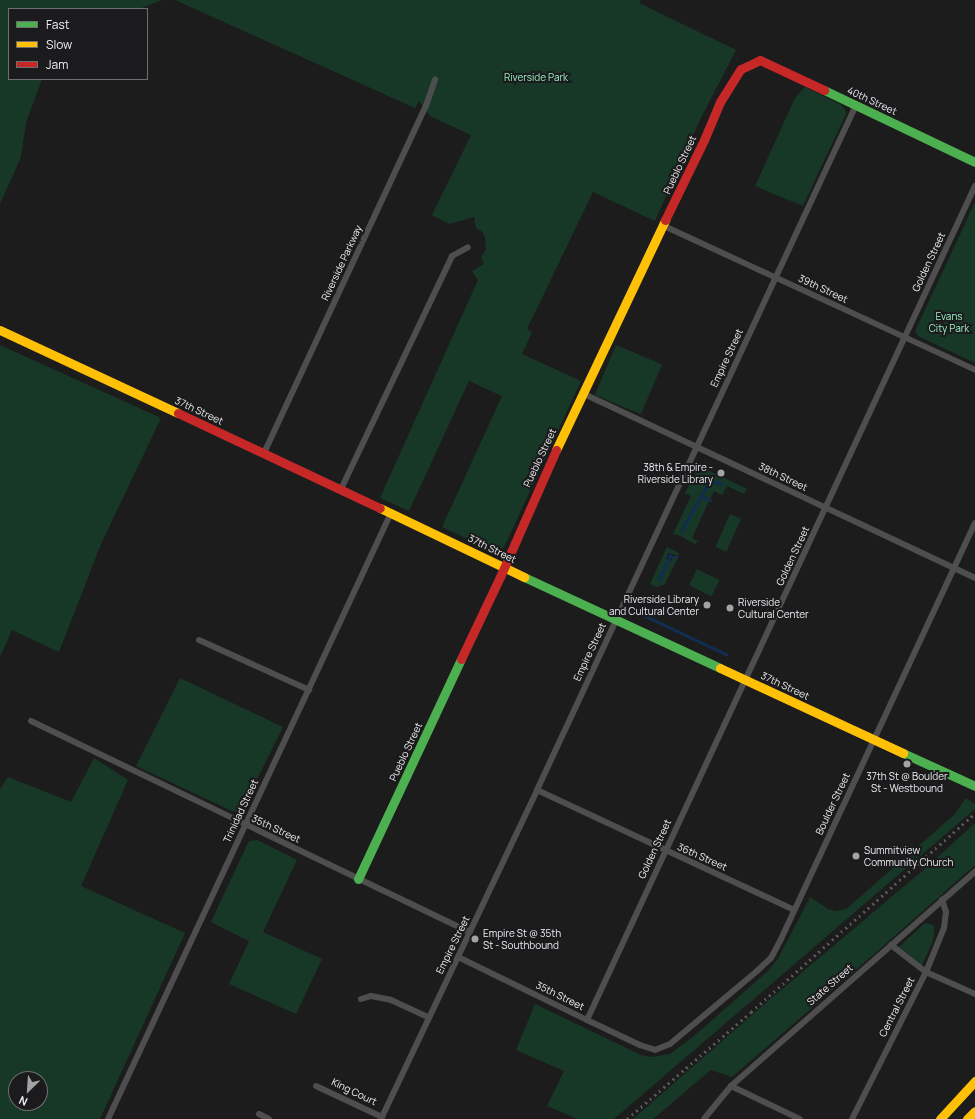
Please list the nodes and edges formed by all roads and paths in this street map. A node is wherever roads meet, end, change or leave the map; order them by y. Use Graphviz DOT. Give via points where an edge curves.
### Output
graph roads {
  1 [pos="760,60"];
  2 [pos="435,80"];
  3 [pos="856,105"];
  4 [pos="975,162"];
  5 [pos="975,186"];
  6 [pos="664,226"];
  7 [pos="468,247"];
  8 [pos="776,278"];
  9 [pos="0,330"];
  10 [pos="904,337"];
  11 [pos="975,370"];
  12 [pos="582,393"];
  13 [pos="697,447"];
  14 [pos="264,453"];
  15 [pos="341,489"];
  16 [pos="826,508"];
  17 [pos="391,513"];
  18 [pos="975,524"];
  19 [pos="504,567"];
  20 [pos="954,568"];
  21 [pos="975,578"];
  22 [pos="616,619"];
  23 [pos="199,640"];
  24 [pos="746,679"];
  25 [pos="309,690"];
  26 [pos="31,721"];
  27 [pos="874,739"];
  28 [pos="975,786"];
  29 [pos="537,790"];
  30 [pos="245,825"];
  31 [pos="665,851"];
  32 [pos="975,872"];
  33 [pos="358,879"];
  34 [pos="942,900"];
  35 [pos="794,910"];
  36 [pos="470,932"];
  37 [pos="891,945"];
  38 [pos="458,956"];
  39 [pos="926,972"];
  40 [pos="975,994"];
  41 [pos="361,999"];
  42 [pos="428,1017"];
  43 [pos="586,1020"];
  44 [pos="656,1050"];
  45 [pos="975,1081"];
  46 [pos="316,1086"];
  47 [pos="731,1086"];
  48 [pos="975,1111"];
  49 [pos="259,1114"];
  50 [pos="382,1118"];
  51 [pos="108,1119"];
  52 [pos="269,1119"];
  53 [pos="704,1119"];
  54 [pos="800,1119"];
  55 [pos="852,1119"];
  56 [pos="940,1119"];
  57 [pos="967,1119"];
  1 -- 3 [label="main road, 40th Street"];
  1 -- 6 [label="main road, Pueblo Street" via="741,69 720,102"];
  2 -- 14 [label="street, Riverside Parkway" via="423,113"];
  3 -- 4 [label="main road, 40th Street"];
  3 -- 8 [label="street, Empire Street"];
  5 -- 10 [label="street, Golden Street"];
  6 -- 8 [label="street, 39th Street"];
  6 -- 12 [label="main road, Pueblo Street"];
  7 -- 15 [label="street" via="452,256"];
  8 -- 10 [label="street, 39th Street"];
  8 -- 13 [label="street, Empire Street"];
  9 -- 14 [label="main road, 37th Street"];
  10 -- 11 [label="street, 39th Street"];
  10 -- 16 [label="street, Golden Street"];
  12 -- 13 [label="street, 38th Street"];
  12 -- 19 [label="main road, Pueblo Street"];
  13 -- 16 [label="street, 38th Street"];
  13 -- 22 [label="street, Empire Street"];
  14 -- 15 [label="main road, 37th Street"];
  15 -- 17 [label="main road, 37th Street"];
  16 -- 20 [label="street, 38th Street"];
  16 -- 24 [label="street, Golden Street"];
  17 -- 19 [label="main road, 37th Street"];
  17 -- 25 [label="street, Trinidad Street"];
  18 -- 20 [label="street, Boulder Street"];
  19 -- 22 [label="main road, 37th Street"];
  19 -- 33 [label="main road, Pueblo Street"];
  20 -- 21 [label="street, 38th Street"];
  20 -- 27 [label="street, Boulder Street"];
  22 -- 24 [label="main road, 37th Street"];
  22 -- 29 [label="street, Empire Street"];
  23 -- 25 [label="street"];
  24 -- 27 [label="main road, 37th Street"];
  24 -- 31 [label="street, Golden Street"];
  25 -- 30 [label="street, Trinidad Street"];
  26 -- 30 [label="street, 35th Street"];
  27 -- 28 [label="main road, 37th Street"];
  27 -- 35 [label="street, Boulder Street"];
  29 -- 31 [label="street, 36th Street"];
  29 -- 36 [label="street, Empire Street"];
  30 -- 33 [label="street, 35th Street"];
  30 -- 51 [label="street, Trinidad Street"];
  31 -- 35 [label="street, 36th Street"];
  31 -- 43 [label="street, Golden Street"];
  32 -- 34 [label="street, State Street"];
  33 -- 36 [label="street, 35th Street"];
  34 -- 37 [label="street, State Street"];
  34 -- 39 [label="street, Central Street" via="946,912 944,928"];
  35 -- 44 [label="street, Boulder Street" via="771,958 670,1044"];
  36 -- 38 [label="street, Empire Street"];
  37 -- 39 [label="street"];
  37 -- 47 [label="street, State Street"];
  38 -- 42 [label="street, Empire Street"];
  38 -- 43 [label="street, 35th Street"];
  39 -- 40 [label="street"];
  39 -- 55 [label="street, Central Street"];
  41 -- 42 [label="street" via="371,996 391,1000"];
  42 -- 50 [label="street, Empire Street"];
  43 -- 44 [label="street, 35th Street"];
  45 -- 56 [label="main road"];
  46 -- 50 [label="street, King Court"];
  47 -- 53 [label="street, State Street"];
  47 -- 54 [label="street"];
  48 -- 57 [label="main road"];
  49 -- 52 [label="street"];
}
